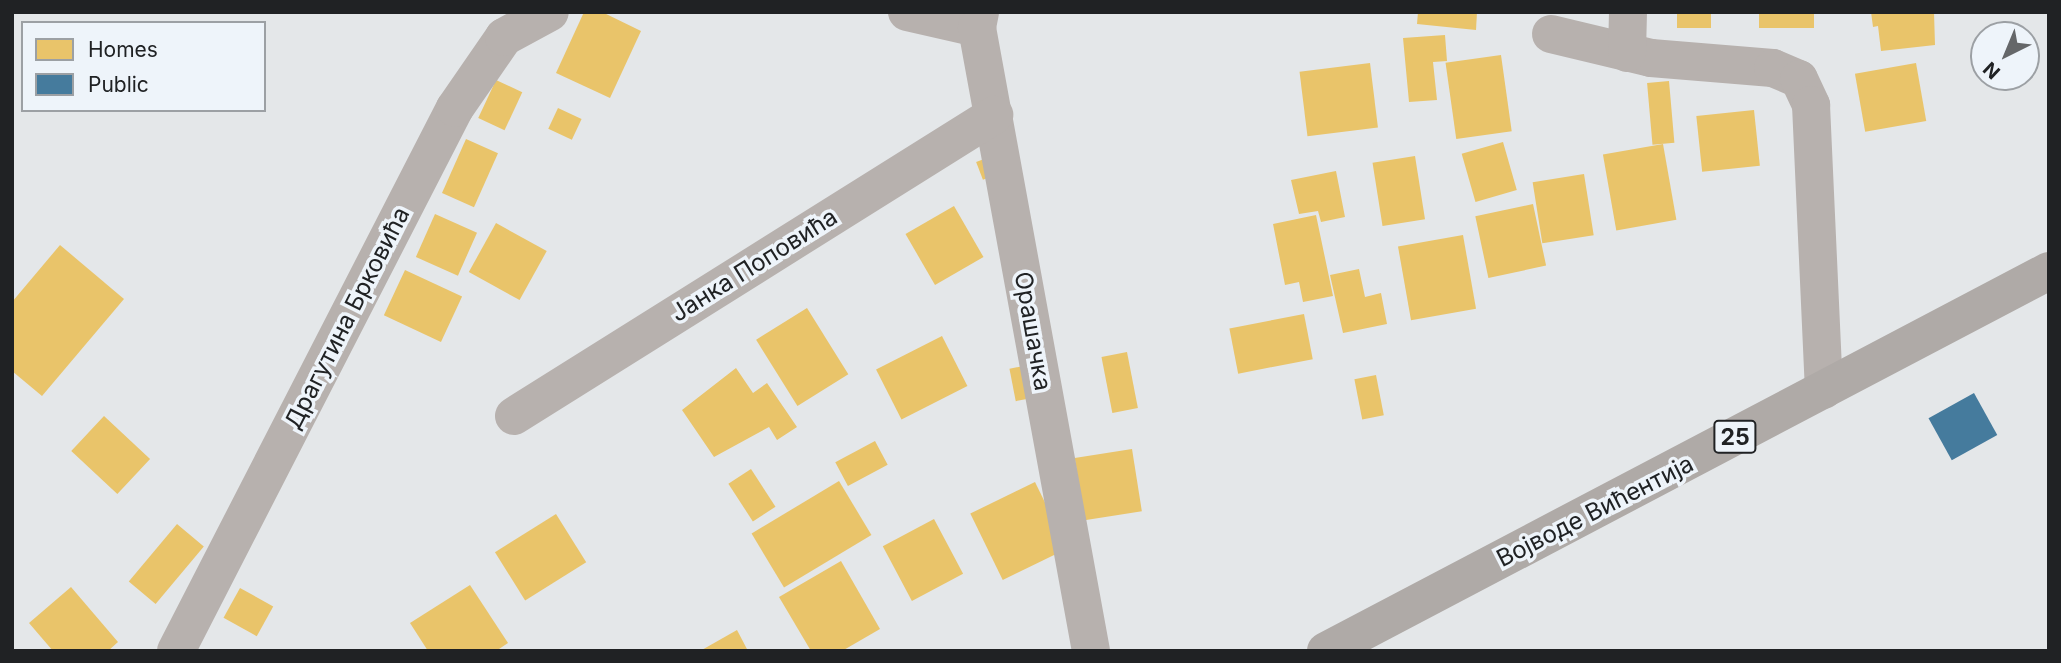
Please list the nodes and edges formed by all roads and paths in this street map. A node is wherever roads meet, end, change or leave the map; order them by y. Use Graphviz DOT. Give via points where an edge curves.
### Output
graph roads {
  1 [pos="550,12"];
  2 [pos="907,12"];
  3 [pos="1628,12"];
  4 [pos="979,20"];
  5 [pos="1551,34"];
  6 [pos="1627,53"];
  7 [pos="994,115"];
  8 [pos="2049,271"];
  9 [pos="1824,390"];
  10 [pos="514,416"];
  11 [pos="176,651"];
  12 [pos="1091,651"];
  13 [pos="1326,651"];
  1 -- 11 [label="street, Драгутина Брковића" via="504,37 455,108"];
  2 -- 4 [label="street"];
  3 -- 6 [label="street"];
  4 -- 7 [label="street, Орашачка"];
  5 -- 6 [label="street"];
  6 -- 9 [label="street" via="1773,68 1799,79 1807,90"];
  7 -- 10 [label="street, Јанка Поповића"];
  7 -- 12 [label="street, Орашачка"];
  8 -- 9 [label="main road, Војводе Вићентија / 25"];
  9 -- 13 [label="main road, Војводе Вићентија / 25"];
}
